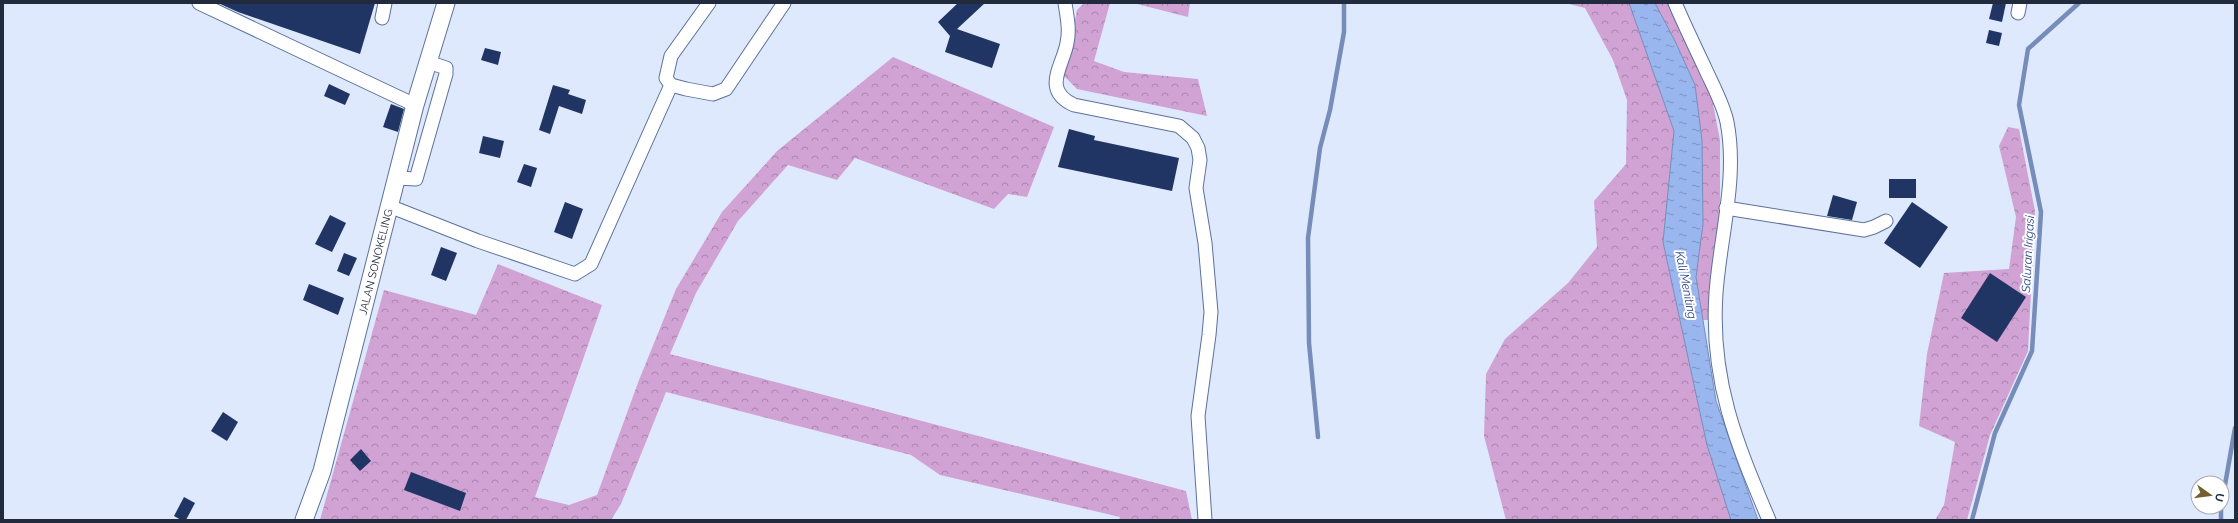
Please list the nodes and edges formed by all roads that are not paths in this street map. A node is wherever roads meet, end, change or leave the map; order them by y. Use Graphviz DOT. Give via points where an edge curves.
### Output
graph roads {
  1 [pos="199,3"];
  2 [pos="385,3"];
  3 [pos="446,3"];
  4 [pos="709,3"];
  5 [pos="784,3"];
  6 [pos="1065,3"];
  7 [pos="1675,3"];
  8 [pos="382,18"];
  9 [pos="428,62"];
  10 [pos="671,85"];
  11 [pos="415,104"];
  12 [pos="396,178"];
  13 [pos="390,206"];
  14 [pos="1726,208"];
  15 [pos="1886,220"];
  16 [pos="304,520"];
  17 [pos="1205,520"];
  18 [pos="1769,520"];
  1 -- 11 [label="street"];
  2 -- 8 [label="street"];
  3 -- 9 [label="street, JALAN SONOKELING"];
  4 -- 10 [label="street" via="671,56 666,78"];
  5 -- 10 [label="street" via="726,89 713,94"];
  6 -- 17 [label="street" via="1069,33 1056,80 1063,97 1074,105 1179,126 1193,138 1198,148 1200,160 1196,193 1205,243 1211,306 1210,335 1198,416"];
  7 -- 14 [label="street" via="1727,120 1731,161"];
  9 -- 11 [label="street, JALAN SONOKELING"];
  9 -- 12 [label="street" via="446,68 446,74 416,179"];
  10 -- 13 [label="street" via="591,264 575,274 478,241"];
  11 -- 12 [label="street, JALAN SONOKELING"];
  12 -- 13 [label="street, JALAN SONOKELING"];
  13 -- 16 [label="street, JALAN SONOKELING" via="322,471"];
  14 -- 15 [label="street" via="1864,230"];
  14 -- 18 [label="street" via="1715,320 1721,386 1741,452"];
}
